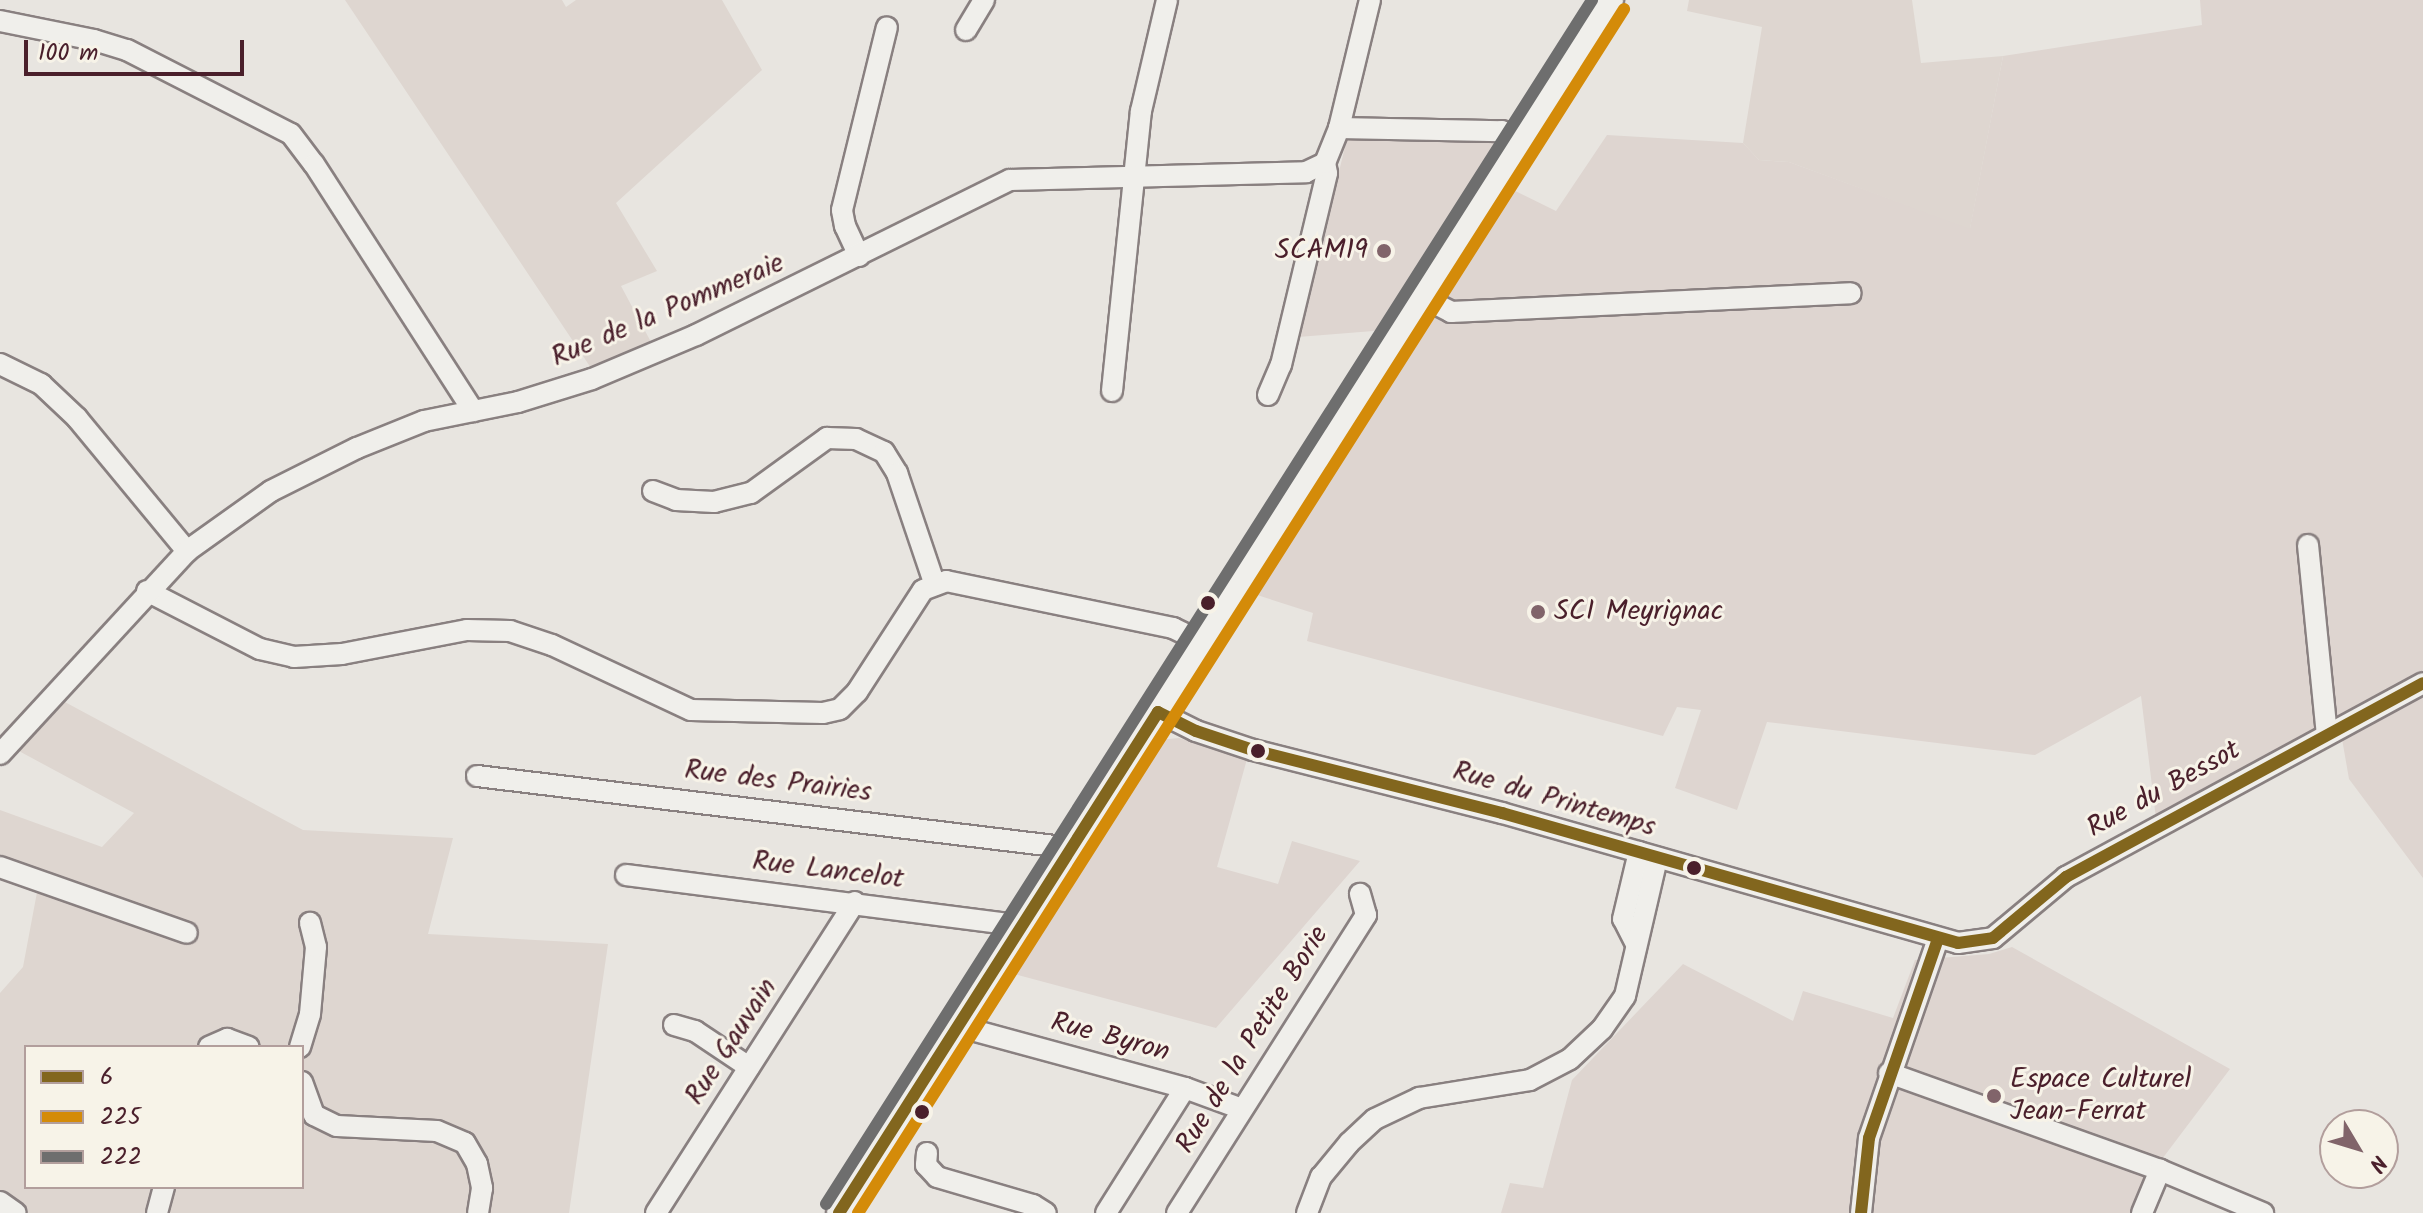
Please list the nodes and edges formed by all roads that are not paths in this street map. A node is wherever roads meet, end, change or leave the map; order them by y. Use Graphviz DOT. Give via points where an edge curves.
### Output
graph roads {
  1 [pos="984,0"];
  2 [pos="1167,0"];
  3 [pos="1370,0"];
  4 [pos="1611,0"];
  5 [pos="0,21"];
  6 [pos="887,27"];
  7 [pos="966,30"];
  8 [pos="1339,128"];
  9 [pos="1521,140"];
  10 [pos="1325,163"];
  11 [pos="1134,177"];
  12 [pos="859,256"];
  13 [pos="1851,293"];
  14 [pos="1422,297"];
  15 [pos="0,364"];
  16 [pos="1112,391"];
  17 [pos="1268,395"];
  18 [pos="473,411"];
  19 [pos="653,491"];
  20 [pos="2308,545"];
  21 [pos="187,551"];
  22 [pos="935,585"];
  23 [pos="147,591"];
  24 [pos="1202,642"];
  25 [pos="2423,683"];
  26 [pos="1158,712"];
  27 [pos="2327,734"];
  28 [pos="0,754"];
  29 [pos="477,776"];
  30 [pos="1071,848"];
  31 [pos="1648,855"];
  32 [pos="0,867"];
  33 [pos="626,875"];
  34 [pos="1360,894"];
  35 [pos="855,902"];
  36 [pos="310,923"];
  37 [pos="1022,926"];
  38 [pos="187,933"];
  39 [pos="1938,939"];
  40 [pos="674,1025"];
  41 [pos="961,1027"];
  42 [pos="214,1045"];
  43 [pos="244,1045"];
  44 [pos="301,1045"];
  45 [pos="749,1067"];
  46 [pos="1889,1073"];
  47 [pos="304,1088"];
  48 [pos="1185,1088"];
  49 [pos="1242,1109"];
  50 [pos="927,1153"];
  51 [pos="2160,1170"];
  52 [pos="163,1189"];
  53 [pos="0,1202"];
  54 [pos="16,1213"];
  55 [pos="157,1213"];
  56 [pos="478,1213"];
  57 [pos="656,1213"];
  58 [pos="839,1213"];
  59 [pos="1046,1213"];
  60 [pos="1106,1213"];
  61 [pos="1177,1213"];
  62 [pos="1307,1213"];
  63 [pos="1861,1213"];
  64 [pos="2142,1213"];
  65 [pos="2263,1213"];
  1 -- 7 [label="street"];
  2 -- 11 [label="street" via="1141,111"];
  3 -- 8 [label="street"];
  4 -- 9 [label="main road"];
  5 -- 18 [label="street" via="127,50 291,134"];
  6 -- 12 [label="street" via="842,210"];
  8 -- 9 [label="street" via="1502,131"];
  8 -- 10 [label="street"];
  9 -- 14 [label="main road"];
  10 -- 11 [label="street, Rue de la Pommeraie" via="1306,172"];
  10 -- 17 [label="street" via="1327,173 1281,365"];
  11 -- 12 [label="street, Rue de la Pommeraie" via="1010,180"];
  11 -- 16 [label="street"];
  12 -- 18 [label="street, Rue de la Pommeraie" via="592,379"];
  13 -- 14 [label="street" via="1451,312"];
  14 -- 24 [label="main road"];
  15 -- 21 [label="street" via="41,384 77,418"];
  18 -- 21 [label="street, Rue de la Pommeraie" via="424,421 357,448 271,491"];
  19 -- 22 [label="street" via="676,500 714,502 751,493 827,438 856,439 884,452 897,473"];
  20 -- 27 [label="street"];
  21 -- 23 [label="street, Rue de la Pommeraie"];
  22 -- 23 [label="street" via="923,590 857,692 840,709 823,713 691,710 510,631 467,630 342,654 294,657 260,649"];
  22 -- 24 [label="street" via="946,581 1165,627"];
  23 -- 28 [label="street, Rue de la Pommeraie"];
  24 -- 26 [label="main road"];
  25 -- 27 [label="street, Rue du Bessot"];
  26 -- 30 [label="main road"];
  26 -- 31 [label="street, Rue du Printemps" via="1253,750"];
  27 -- 39 [label="street, Rue du Bessot" via="2066,877 1993,938 1958,943"];
  29 -- 30 [label="street, Rue des Prairies"];
  30 -- 37 [label="main road"];
  31 -- 39 [label="street, Rue du Printemps"];
  31 -- 62 [label="street" via="1623,919 1636,944 1625,996 1602,1029 1570,1059 1530,1080 1419,1098 1375,1119 1321,1177"];
  32 -- 38 [label="street"];
  33 -- 35 [label="street, Rue Lancelot"];
  34 -- 49 [label="street, Rue de la Petite Borie" via="1366,915"];
  35 -- 37 [label="street, Rue Lancelot"];
  35 -- 45 [label="street, Rue Gauvain"];
  36 -- 44 [label="street" via="316,947 310,1014"];
  37 -- 41 [label="main road"];
  39 -- 46 [label="street"];
  40 -- 45 [label="street" via="695,1031"];
  41 -- 48 [label="street, Rue Byron"];
  41 -- 58 [label="main road"];
  42 -- 43 [label="street" via="227,1039"];
  45 -- 57 [label="street, Rue Gauvain"];
  46 -- 51 [label="street"];
  46 -- 63 [label="street" via="1869,1138"];
  47 -- 56 [label="street" via="314,1115 337,1126 437,1131 465,1143 482,1188"];
  48 -- 49 [label="street, Rue Byron"];
  48 -- 60 [label="street"];
  49 -- 61 [label="street, Rue de la Petite Borie"];
  50 -- 59 [label="street" via="926,1165 937,1177"];
  51 -- 64 [label="street"];
  51 -- 65 [label="street"];
  52 -- 55 [label="street"];
  53 -- 54 [label="street"];
}
